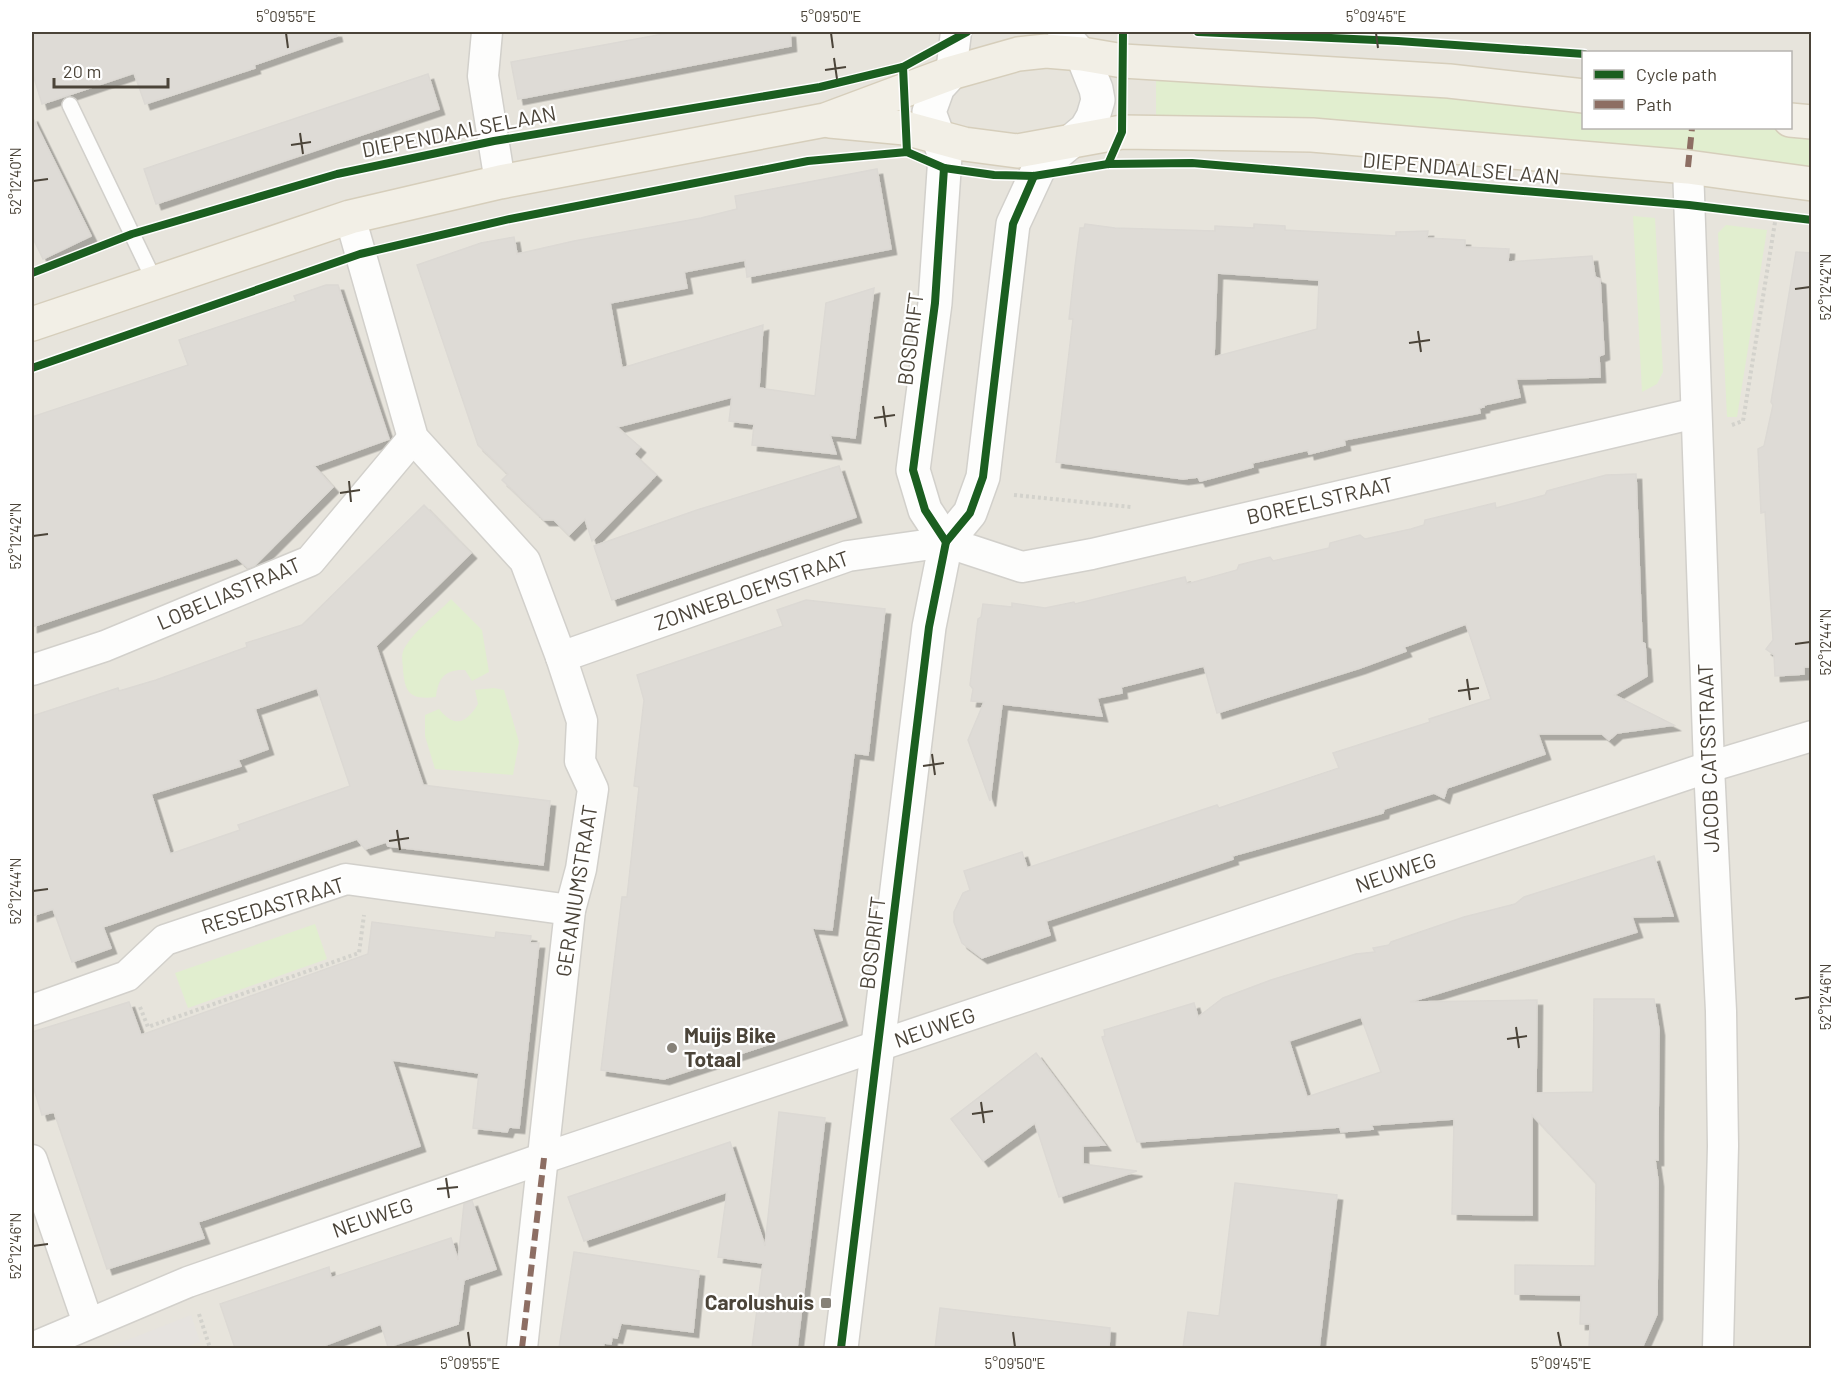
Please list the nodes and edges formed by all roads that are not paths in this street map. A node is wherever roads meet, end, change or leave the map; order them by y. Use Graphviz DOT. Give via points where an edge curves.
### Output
graph roads {
  1 [pos="487,32"];
  2 [pos="956,32"];
  3 [pos="1072,43"];
  4 [pos="951,73"];
  5 [pos="1582,96"];
  6 [pos="70,105"];
  7 [pos="825,120"];
  8 [pos="1792,120"];
  9 [pos="1812,122"];
  10 [pos="940,139"];
  11 [pos="1070,144"];
  12 [pos="1688,167"];
  13 [pos="500,182"];
  14 [pos="1812,184"];
  15 [pos="350,217"];
  16 [pos="155,282"];
  17 [pos="32,324"];
  18 [pos="1696,424"];
  19 [pos="413,438"];
  20 [pos="946,542"];
  21 [pos="561,657"];
  22 [pos="32,670"];
  23 [pos="1812,736"];
  24 [pos="1709,767"];
  25 [pos="570,910"];
  26 [pos="32,1010"];
  27 [pos="878,1047"];
  28 [pos="544,1158"];
  29 [pos="32,1160"];
  30 [pos="88,1323"];
  31 [pos="32,1348"];
  32 [pos="522,1348"];
  33 [pos="841,1348"];
  34 [pos="1718,1348"];
  1 -- 13 [label="street" via="483,76"];
  2 -- 4 [label="street, BOSDRIFT"];
  3 -- 4 [label="main road, DIEPENDAALSELAAN"];
  3 -- 5 [label="main road, DIEPENDAALSELAAN" via="1123,61 1449,81"];
  3 -- 11 [label="street, BOSDRIFT" via="1094,78 1098,100 1086,129"];
  4 -- 7 [label="main road, DIEPENDAALSELAAN"];
  4 -- 10 [label="street, BOSDRIFT" via="938,87 929,112"];
  6 -- 16 [label="lane"];
  7 -- 10 [label="main road, DIEPENDAALSELAAN" via="904,128"];
  7 -- 13 [label="main road, DIEPENDAALSELAAN"];
  8 -- 9 [label="main road"];
  10 -- 11 [label="main road, DIEPENDAALSELAAN" via="1017,151"];
  10 -- 20 [label="street, BOSDRIFT" via="945,156 935,303 913,470 925,510"];
  11 -- 12 [label="main road, DIEPENDAALSELAAN" via="1122,132 1312,135"];
  11 -- 20 [label="street, BOSDRIFT" via="1039,168 1012,224 983,477 970,513"];
  12 -- 14 [label="main road, DIEPENDAALSELAAN"];
  12 -- 18 [label="street, JACOB CATSSTRAAT"];
  13 -- 15 [label="main road, DIEPENDAALSELAAN"];
  15 -- 16 [label="main road, DIEPENDAALSELAAN"];
  15 -- 19 [label="street, GERANIUMSTRAAT"];
  16 -- 17 [label="main road, DIEPENDAALSELAAN"];
  18 -- 20 [label="street, BOREELSTRAAT" via="1022,567"];
  18 -- 24 [label="street, JACOB CATSSTRAAT"];
  19 -- 21 [label="street, GERANIUMSTRAAT" via="525,561"];
  19 -- 22 [label="street, LOBELIASTRAAT" via="310,561 105,646"];
  20 -- 21 [label="street, ZONNEBLOEMSTRAAT" via="848,556"];
  20 -- 27 [label="street, BOSDRIFT" via="929,627"];
  21 -- 25 [label="street, GERANIUMSTRAAT" via="582,721 580,761 593,789 581,869"];
  23 -- 24 [label="street, NEUWEG"];
  24 -- 27 [label="street, NEUWEG"];
  24 -- 34 [label="street, JACOB CATSSTRAAT" via="1721,1011 1723,1146"];
  25 -- 26 [label="street, RESEDASTRAAT" via="345,879 165,940 127,976"];
  25 -- 28 [label="street, GERANIUMSTRAAT"];
  27 -- 28 [label="street, NEUWEG"];
  27 -- 33 [label="street, BOSDRIFT"];
  28 -- 30 [label="street, NEUWEG" via="188,1282"];
  28 -- 32 [label="street, GERANIUMSTRAAT"];
  29 -- 30 [label="street"];
  30 -- 31 [label="street, NEUWEG"];
}
